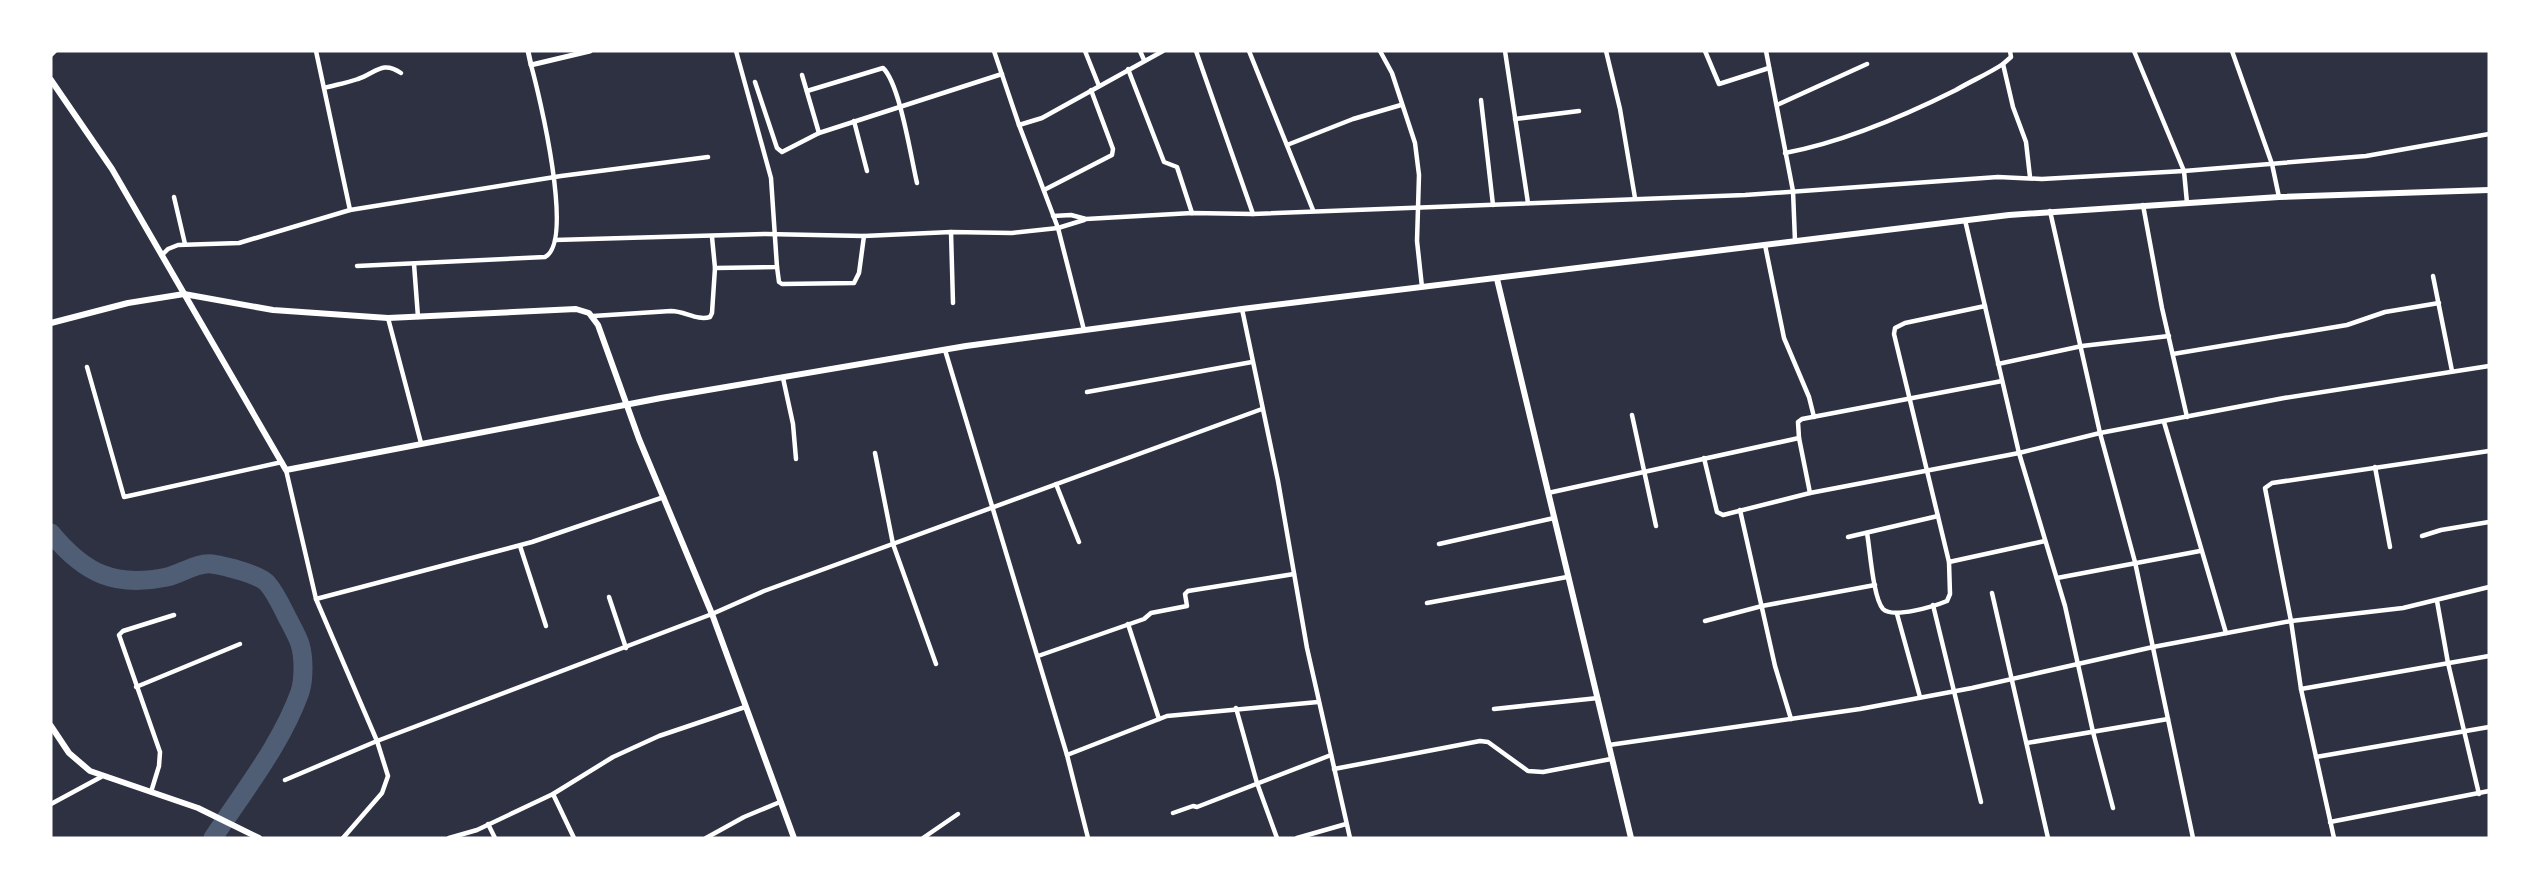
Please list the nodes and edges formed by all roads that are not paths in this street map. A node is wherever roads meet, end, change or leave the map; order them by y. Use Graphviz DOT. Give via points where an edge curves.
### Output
graph roads {
  1 [pos="55,51"];
  2 [pos="316,51"];
  3 [pos="528,51"];
  4 [pos="590,51"];
  5 [pos="736,51"];
  6 [pos="994,51"];
  7 [pos="1085,51"];
  8 [pos="1140,51"];
  9 [pos="1163,51"];
  10 [pos="1196,51"];
  11 [pos="1249,51"];
  12 [pos="1380,51"];
  13 [pos="1505,51"];
  14 [pos="1606,51"];
  15 [pos="1705,51"];
  16 [pos="1766,51"];
  17 [pos="2010,51"];
  18 [pos="2134,51"];
  19 [pos="2232,51"];
  20 [pos="51,55"];
  21 [pos="1144,60"];
  22 [pos="1867,64"];
  23 [pos="2003,64"];
  24 [pos="531,65"];
  25 [pos="1769,68"];
  26 [pos="1128,69"];
  27 [pos="401,73"];
  28 [pos="1002,74"];
  29 [pos="802,75"];
  30 [pos="51,80"];
  31 [pos="755,82"];
  32 [pos="1099,86"];
  33 [pos="324,88"];
  34 [pos="1091,90"];
  35 [pos="807,91"];
  36 [pos="1481,100"];
  37 [pos="1402,104"];
  38 [pos="1777,105"];
  39 [pos="899,107"];
  40 [pos="1579,111"];
  41 [pos="1516,119"];
  42 [pos="854,121"];
  43 [pos="1019,125"];
  44 [pos="819,133"];
  45 [pos="2489,134"];
  46 [pos="1287,145"];
  47 [pos="1785,153"];
  48 [pos="708,157"];
  49 [pos="2272,164"];
  50 [pos="867,171"];
  51 [pos="2184,171"];
  52 [pos="554,177"];
  53 [pos="2030,177"];
  54 [pos="917,183"];
  55 [pos="1044,190"];
  56 [pos="2489,190"];
  57 [pos="1793,191"];
  58 [pos="174,197"];
  59 [pos="2279,197"];
  60 [pos="1635,198"];
  61 [pos="1528,203"];
  62 [pos="2187,203"];
  63 [pos="1493,205"];
  64 [pos="2143,205"];
  65 [pos="1417,208"];
  66 [pos="350,210"];
  67 [pos="1313,210"];
  68 [pos="2050,211"];
  69 [pos="1192,213"];
  70 [pos="1253,214"];
  71 [pos="1053,216"];
  72 [pos="1086,219"];
  73 [pos="1965,219"];
  74 [pos="1058,228"];
  75 [pos="951,232"];
  76 [pos="775,233"];
  77 [pos="864,236"];
  78 [pos="712,237"];
  79 [pos="555,240"];
  80 [pos="1795,241"];
  81 [pos="185,244"];
  82 [pos="1765,244"];
  83 [pos="163,254"];
  84 [pos="414,264"];
  85 [pos="357,267"];
  86 [pos="777,267"];
  87 [pos="715,268"];
  88 [pos="2433,276"];
  89 [pos="1497,279"];
  90 [pos="1422,288"];
  91 [pos="184,294"];
  92 [pos="953,303"];
  93 [pos="2439,303"];
  94 [pos="1985,306"];
  95 [pos="1242,309"];
  96 [pos="593,316"];
  97 [pos="418,317"];
  98 [pos="388,318"];
  99 [pos="51,323"];
  100 [pos="1084,330"];
  101 [pos="2168,336"];
  102 [pos="2082,346"];
  103 [pos="945,350"];
  104 [pos="2173,354"];
  105 [pos="1252,362"];
  106 [pos="1998,364"];
  107 [pos="2489,366"];
  108 [pos="87,367"];
  109 [pos="2452,371"];
  110 [pos="783,377"];
  111 [pos="2002,382"];
  112 [pos="1087,391"];
  113 [pos="1910,400"];
  114 [pos="626,405"];
  115 [pos="1262,409"];
  116 [pos="1632,415"];
  117 [pos="2187,416"];
  118 [pos="1814,417"];
  119 [pos="2164,422"];
  120 [pos="2100,433"];
  121 [pos="1799,438"];
  122 [pos="421,443"];
  123 [pos="2489,451"];
  124 [pos="875,453"];
  125 [pos="2019,453"];
  126 [pos="1704,458"];
  127 [pos="796,459"];
  128 [pos="282,462"];
  129 [pos="2375,467"];
  130 [pos="286,470"];
  131 [pos="1644,471"];
  132 [pos="1927,471"];
  133 [pos="1056,484"];
  134 [pos="1548,493"];
  135 [pos="1810,494"];
  136 [pos="665,497"];
  137 [pos="993,507"];
  138 [pos="1740,510"];
  139 [pos="1938,516"];
  140 [pos="1553,518"];
  141 [pos="2489,522"];
  142 [pos="1657,526"];
  143 [pos="1867,533"];
  144 [pos="2422,536"];
  145 [pos="1848,537"];
  146 [pos="2045,541"];
  147 [pos="1079,542"];
  148 [pos="893,544"];
  149 [pos="1439,544"];
  150 [pos="520,546"];
  151 [pos="2390,547"];
  152 [pos="2200,551"];
  153 [pos="1949,562"];
  154 [pos="2135,562"];
  155 [pos="1294,574"];
  156 [pos="1567,577"];
  157 [pos="2057,578"];
  158 [pos="1875,585"];
  159 [pos="2489,587"];
  160 [pos="1992,593"];
  161 [pos="609,597"];
  162 [pos="316,599"];
  163 [pos="2437,601"];
  164 [pos="1427,603"];
  165 [pos="1933,605"];
  166 [pos="1762,606"];
  167 [pos="712,614"];
  168 [pos="1897,614"];
  169 [pos="174,615"];
  170 [pos="1705,621"];
  171 [pos="2291,621"];
  172 [pos="1128,624"];
  173 [pos="546,626"];
  174 [pos="2226,633"];
  175 [pos="240,644"];
  176 [pos="2153,647"];
  177 [pos="626,648"];
  178 [pos="1038,656"];
  179 [pos="2489,656"];
  180 [pos="2077,662"];
  181 [pos="2448,663"];
  182 [pos="936,664"];
  183 [pos="2012,678"];
  184 [pos="136,687"];
  185 [pos="2301,689"];
  186 [pos="1953,691"];
  187 [pos="1599,698"];
  188 [pos="1920,698"];
  189 [pos="1318,702"];
  190 [pos="745,707"];
  191 [pos="1236,708"];
  192 [pos="1494,709"];
  193 [pos="1159,719"];
  194 [pos="1791,719"];
  195 [pos="2168,719"];
  196 [pos="51,726"];
  197 [pos="2489,727"];
  198 [pos="2464,732"];
  199 [pos="2093,733"];
  200 [pos="377,741"];
  201 [pos="2027,743"];
  202 [pos="1609,746"];
  203 [pos="1067,755"];
  204 [pos="1331,755"];
  205 [pos="2316,757"];
  206 [pos="1611,759"];
  207 [pos="1335,769"];
  208 [pos="101,777"];
  209 [pos="285,780"];
  210 [pos="1257,783"];
  211 [pos="2489,791"];
  212 [pos="151,792"];
  213 [pos="553,794"];
  214 [pos="2479,794"];
  215 [pos="780,802"];
  216 [pos="1980,802"];
  217 [pos="51,804"];
  218 [pos="2113,808"];
  219 [pos="1173,813"];
  220 [pos="958,814"];
  221 [pos="2330,822"];
  222 [pos="488,824"];
  223 [pos="1346,824"];
  224 [pos="258,838"];
  225 [pos="343,838"];
  226 [pos="449,838"];
  227 [pos="495,838"];
  228 [pos="574,838"];
  229 [pos="706,838"];
  230 [pos="794,838"];
  231 [pos="923,838"];
  232 [pos="1088,838"];
  233 [pos="1277,838"];
  234 [pos="1297,838"];
  235 [pos="1350,838"];
  236 [pos="1631,838"];
  237 [pos="2048,838"];
  238 [pos="2193,838"];
  239 [pos="2334,838"];
  1 -- 20 [label="street"];
  2 -- 33 [label="street"];
  3 -- 24 [label="street"];
  4 -- 24 [label="street"];
  5 -- 76 [label="street" via="772,183"];
  6 -- 28 [label="street"];
  7 -- 32 [label="street"];
  8 -- 21 [label="street"];
  9 -- 21 [label="street"];
  10 -- 70 [label="street"];
  11 -- 46 [label="street"];
  12 -- 37 [label="street"];
  13 -- 41 [label="street"];
  14 -- 60 [label="street"];
  15 -- 25 [label="street" via="1719,84"];
  16 -- 25 [label="street"];
  17 -- 23 [label="street" via="2011,57"];
  18 -- 51 [label="street"];
  19 -- 49 [label="street"];
  21 -- 26 [label="street"];
  22 -- 38 [label="street"];
  23 -- 47 [label="street" via="1887,122"];
  23 -- 53 [label="street" via="2026,142"];
  24 -- 52 [label="street"];
  25 -- 38 [label="street"];
  26 -- 32 [label="street"];
  26 -- 69 [label="street" via="1164,162 1177,167"];
  27 -- 33 [label="street" via="381,68"];
  28 -- 39 [label="street"];
  28 -- 43 [label="street"];
  29 -- 35 [label="street"];
  30 -- 83 [label="main road"];
  31 -- 44 [label="street" via="778,150"];
  32 -- 34 [label="street"];
  33 -- 66 [label="street"];
  34 -- 43 [label="street" via="1042,118"];
  34 -- 55 [label="street" via="1112,155"];
  35 -- 39 [label="street" via="883,68 890,75"];
  35 -- 44 [label="street"];
  36 -- 63 [label="street"];
  37 -- 46 [label="street"];
  37 -- 65 [label="street" via="1415,143"];
  38 -- 47 [label="street"];
  39 -- 42 [label="street"];
  39 -- 54 [label="street"];
  40 -- 41 [label="street"];
  41 -- 61 [label="street"];
  42 -- 44 [label="street"];
  42 -- 50 [label="street"];
  43 -- 55 [label="street"];
  45 -- 49 [label="street" via="2366,156"];
  46 -- 67 [label="street"];
  47 -- 57 [label="street"];
  48 -- 52 [label="street"];
  49 -- 51 [label="street"];
  49 -- 59 [label="street"];
  51 -- 53 [label="street"];
  51 -- 62 [label="street"];
  52 -- 66 [label="street"];
  52 -- 79 [label="street"];
  53 -- 57 [label="street"];
  55 -- 71 [label="street"];
  56 -- 59 [label="main road"];
  57 -- 60 [label="street"];
  57 -- 80 [label="street"];
  58 -- 81 [label="street"];
  59 -- 62 [label="main road"];
  60 -- 61 [label="street"];
  61 -- 63 [label="street"];
  62 -- 64 [label="main road"];
  63 -- 65 [label="street"];
  64 -- 68 [label="main road"];
  64 -- 101 [label="street"];
  65 -- 67 [label="street"];
  65 -- 90 [label="street"];
  66 -- 81 [label="street" via="239,243"];
  67 -- 70 [label="street"];
  68 -- 73 [label="main road"];
  68 -- 102 [label="street"];
  69 -- 70 [label="street"];
  69 -- 72 [label="street"];
  71 -- 72 [label="street"];
  71 -- 74 [label="street"];
  72 -- 74 [label="street"];
  73 -- 80 [label="main road"];
  73 -- 94 [label="street"];
  74 -- 75 [label="street"];
  74 -- 100 [label="street"];
  75 -- 77 [label="street"];
  75 -- 92 [label="street"];
  76 -- 77 [label="street"];
  76 -- 78 [label="street"];
  76 -- 86 [label="street"];
  77 -- 86 [label="street" via="859,273 853,283 782,284"];
  78 -- 79 [label="street"];
  78 -- 87 [label="street"];
  79 -- 84 [label="street" via="545,257"];
  80 -- 82 [label="main road"];
  81 -- 83 [label="street"];
  82 -- 89 [label="main road"];
  82 -- 118 [label="street" via="1784,338"];
  83 -- 91 [label="main road"];
  84 -- 85 [label="street"];
  84 -- 97 [label="street"];
  86 -- 87 [label="street"];
  87 -- 96 [label="street" via="708,318 677,311"];
  88 -- 93 [label="street"];
  89 -- 90 [label="main road"];
  89 -- 134 [label="main road"];
  90 -- 95 [label="main road"];
  91 -- 98 [label="main road" via="273,310"];
  91 -- 99 [label="main road"];
  91 -- 128 [label="main road"];
  93 -- 104 [label="street" via="2385,312 2347,325"];
  93 -- 109 [label="street"];
  94 -- 106 [label="street"];
  94 -- 113 [label="street" via="1895,328"];
  95 -- 100 [label="main road"];
  95 -- 105 [label="street"];
  96 -- 97 [label="main road" via="584,310 566,309"];
  96 -- 114 [label="main road"];
  97 -- 98 [label="main road"];
  98 -- 122 [label="street"];
  100 -- 103 [label="main road"];
  101 -- 102 [label="street"];
  101 -- 104 [label="street"];
  102 -- 106 [label="street"];
  102 -- 120 [label="street"];
  103 -- 110 [label="main road"];
  103 -- 137 [label="street"];
  104 -- 117 [label="street"];
  105 -- 112 [label="street"];
  105 -- 115 [label="street"];
  106 -- 111 [label="street"];
  107 -- 109 [label="street"];
  108 -- 128 [label="street" via="124,497"];
  109 -- 117 [label="street"];
  110 -- 114 [label="main road"];
  110 -- 127 [label="street"];
  111 -- 113 [label="street"];
  111 -- 125 [label="street"];
  113 -- 118 [label="street"];
  113 -- 132 [label="street"];
  114 -- 122 [label="main road"];
  114 -- 136 [label="main road"];
  115 -- 133 [label="street"];
  115 -- 155 [label="street"];
  116 -- 131 [label="street"];
  117 -- 119 [label="street"];
  118 -- 121 [label="street" via="1798,422"];
  119 -- 120 [label="street"];
  119 -- 152 [label="street"];
  120 -- 125 [label="street"];
  120 -- 154 [label="street"];
  121 -- 126 [label="street"];
  121 -- 135 [label="street"];
  122 -- 130 [label="main road"];
  123 -- 129 [label="street"];
  124 -- 148 [label="street"];
  125 -- 132 [label="street"];
  125 -- 146 [label="street"];
  126 -- 131 [label="street"];
  126 -- 138 [label="street" via="1717,512 1723,515"];
  128 -- 130 [label="main road"];
  129 -- 151 [label="street"];
  129 -- 171 [label="street" via="2272,483 2265,488"];
  130 -- 162 [label="street"];
  131 -- 134 [label="street"];
  131 -- 142 [label="street"];
  132 -- 135 [label="street"];
  132 -- 139 [label="street"];
  133 -- 137 [label="street"];
  133 -- 147 [label="street"];
  134 -- 140 [label="main road"];
  135 -- 138 [label="street"];
  136 -- 150 [label="street"];
  136 -- 167 [label="main road"];
  137 -- 148 [label="street"];
  137 -- 178 [label="street"];
  138 -- 166 [label="street"];
  139 -- 143 [label="street"];
  139 -- 153 [label="street"];
  140 -- 149 [label="street"];
  140 -- 156 [label="main road"];
  141 -- 144 [label="street"];
  143 -- 145 [label="street"];
  143 -- 158 [label="street"];
  146 -- 153 [label="street"];
  146 -- 157 [label="street"];
  148 -- 167 [label="street"];
  148 -- 182 [label="street"];
  150 -- 162 [label="street"];
  150 -- 173 [label="street"];
  152 -- 154 [label="street"];
  152 -- 174 [label="street"];
  153 -- 165 [label="street" via="1949,599"];
  154 -- 157 [label="street"];
  154 -- 176 [label="street"];
  155 -- 172 [label="street" via="1188,591 1186,607 1151,613"];
  155 -- 189 [label="street"];
  156 -- 164 [label="street"];
  156 -- 187 [label="main road"];
  157 -- 180 [label="street"];
  158 -- 166 [label="street"];
  158 -- 168 [label="street" via="1884,610"];
  159 -- 163 [label="street"];
  160 -- 183 [label="street"];
  161 -- 177 [label="street"];
  162 -- 200 [label="street"];
  163 -- 171 [label="street"];
  163 -- 181 [label="street"];
  165 -- 168 [label="street"];
  165 -- 186 [label="street"];
  166 -- 170 [label="street"];
  166 -- 194 [label="street"];
  167 -- 177 [label="street"];
  167 -- 190 [label="main road"];
  168 -- 188 [label="street"];
  169 -- 184 [label="street" via="119,634"];
  171 -- 174 [label="street"];
  171 -- 185 [label="street"];
  172 -- 178 [label="street"];
  172 -- 193 [label="street"];
  174 -- 176 [label="street"];
  175 -- 184 [label="street"];
  176 -- 180 [label="street"];
  176 -- 195 [label="street"];
  177 -- 200 [label="street"];
  178 -- 203 [label="street"];
  179 -- 181 [label="street"];
  180 -- 183 [label="street"];
  180 -- 199 [label="street"];
  181 -- 185 [label="street"];
  181 -- 198 [label="street"];
  183 -- 186 [label="street"];
  183 -- 201 [label="street"];
  184 -- 212 [label="street" via="160,752"];
  185 -- 205 [label="street"];
  186 -- 188 [label="street"];
  186 -- 216 [label="street"];
  187 -- 192 [label="street"];
  187 -- 202 [label="main road"];
  188 -- 194 [label="street"];
  189 -- 191 [label="street"];
  189 -- 204 [label="street"];
  190 -- 213 [label="street" via="659,736 613,757"];
  190 -- 215 [label="main road"];
  191 -- 193 [label="street"];
  191 -- 210 [label="street"];
  193 -- 203 [label="street"];
  194 -- 202 [label="street"];
  195 -- 199 [label="street"];
  195 -- 238 [label="street"];
  196 -- 208 [label="main road" via="76,761"];
  197 -- 198 [label="street"];
  198 -- 205 [label="street"];
  198 -- 214 [label="street"];
  199 -- 201 [label="street"];
  199 -- 218 [label="street"];
  200 -- 209 [label="street"];
  200 -- 225 [label="street" via="387,783"];
  201 -- 237 [label="street"];
  202 -- 206 [label="main road"];
  203 -- 232 [label="street"];
  204 -- 207 [label="street"];
  204 -- 210 [label="street"];
  205 -- 221 [label="street"];
  206 -- 207 [label="street" via="1528,771 1480,741"];
  206 -- 236 [label="main road"];
  207 -- 223 [label="street"];
  208 -- 212 [label="main road"];
  208 -- 217 [label="street"];
  210 -- 219 [label="street"];
  210 -- 233 [label="street"];
  211 -- 214 [label="street"];
  212 -- 224 [label="main road" via="198,808"];
  213 -- 222 [label="street"];
  213 -- 228 [label="street"];
  214 -- 221 [label="street"];
  215 -- 229 [label="street"];
  215 -- 230 [label="main road"];
  220 -- 231 [label="street"];
  221 -- 239 [label="street"];
  222 -- 226 [label="street"];
  222 -- 227 [label="street"];
  223 -- 234 [label="street"];
  223 -- 235 [label="street"];
}
